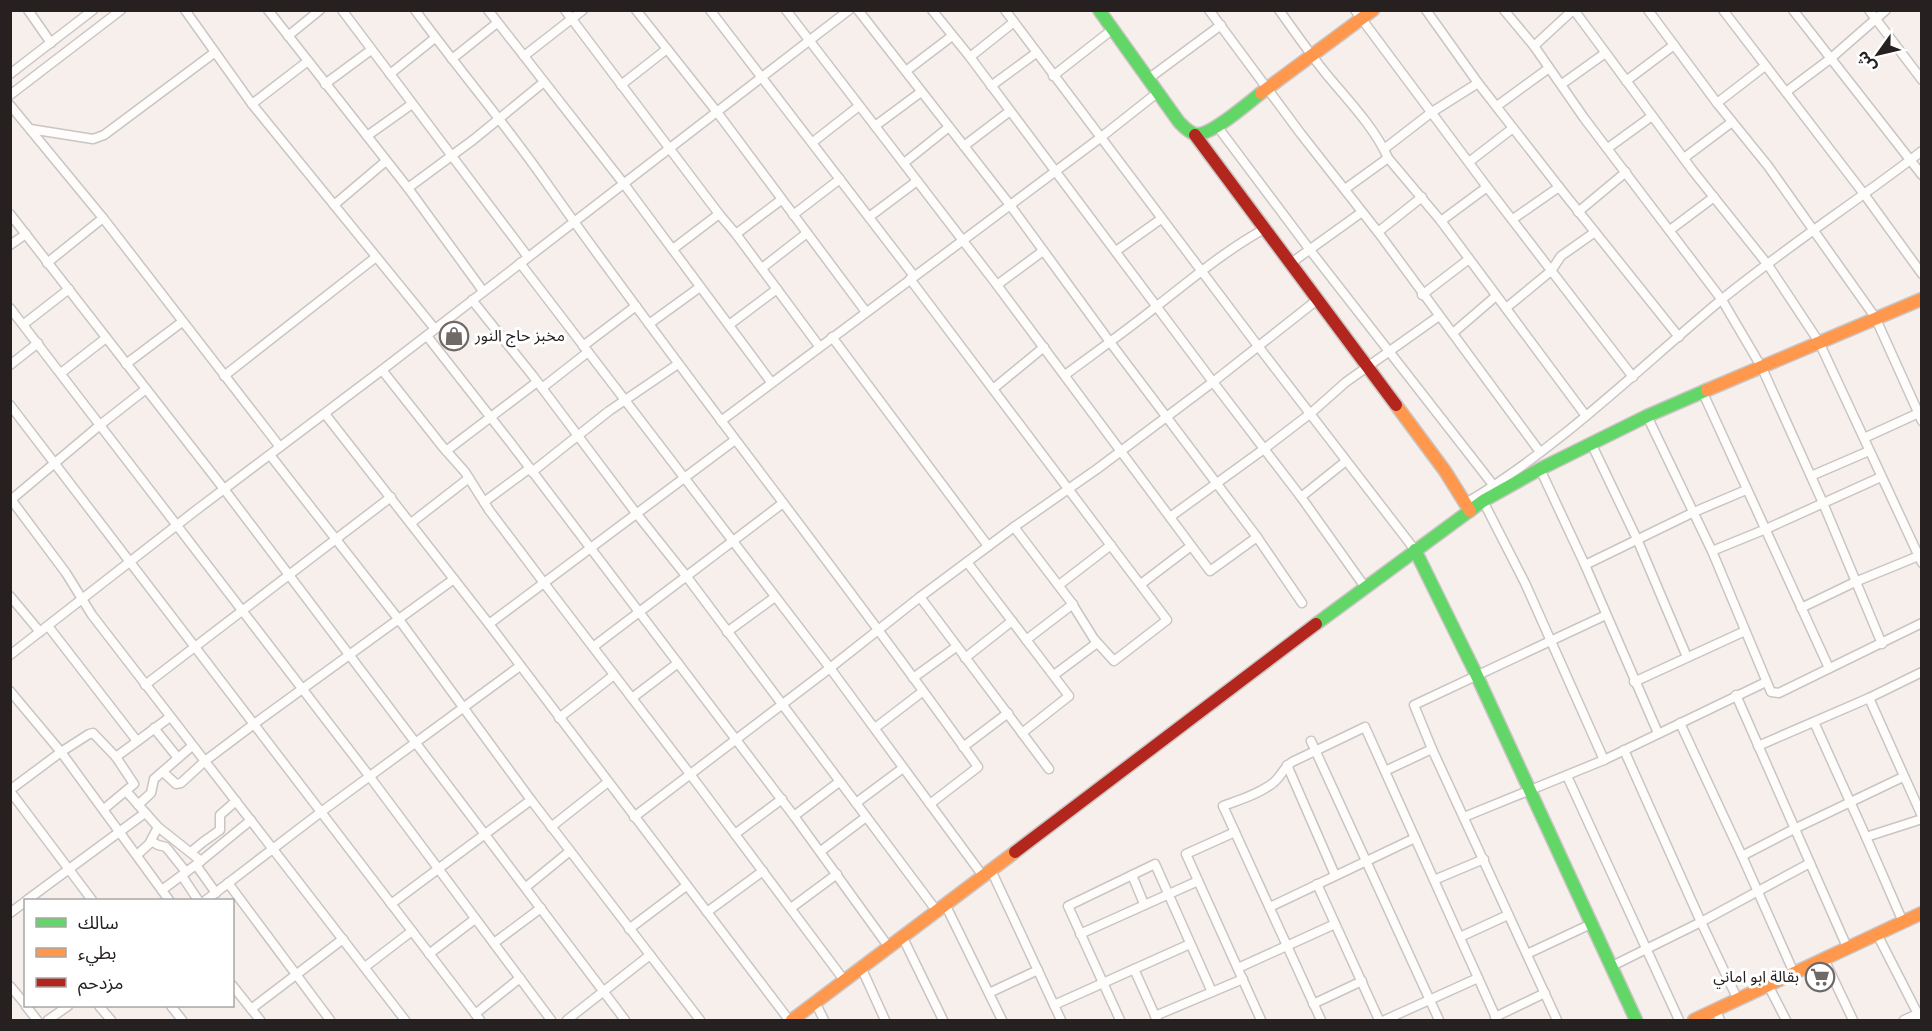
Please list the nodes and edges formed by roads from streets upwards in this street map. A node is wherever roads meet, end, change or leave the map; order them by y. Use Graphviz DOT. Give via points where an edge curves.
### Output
graph roads {
  1 [pos="28,10"];
  2 [pos="93,10"];
  3 [pos="121,10"];
  4 [pos="185,10"];
  5 [pos="268,10"];
  6 [pos="320,10"];
  7 [pos="342,10"];
  8 [pos="415,10"];
  9 [pos="488,10"];
  10 [pos="565,10"];
  11 [pos="583,10"];
  12 [pos="710,10"];
  13 [pos="786,10"];
  14 [pos="849,10"];
  15 [pos="858,10"];
  16 [pos="932,10"];
  17 [pos="1005,10"];
  18 [pos="1099,10"];
  19 [pos="1209,10"];
  20 [pos="1279,10"];
  21 [pos="1373,10"];
  22 [pos="1426,10"];
  23 [pos="1504,10"];
  24 [pos="1574,10"];
  25 [pos="1648,10"];
  26 [pos="1793,10"];
  27 [pos="1869,10"];
  28 [pos="1886,10"];
  29 [pos="639,12"];
  30 [pos="1726,12"];
  31 [pos="1358,15"];
  32 [pos="572,19"];
  33 [pos="1875,19"];
  34 [pos="1014,22"];
  35 [pos="497,23"];
  36 [pos="1221,25"];
  37 [pos="1113,29"];
  38 [pos="288,36"];
  39 [pos="952,36"];
  40 [pos="435,38"];
  41 [pos="809,41"];
  42 [pos="51,43"];
  43 [pos="1674,45"];
  44 [pos="1534,46"];
  45 [pos="371,50"];
  46 [pos="667,50"];
  47 [pos="214,53"];
  48 [pos="1036,53"];
  49 [pos="1604,54"];
  50 [pos="524,56"];
  51 [pos="1311,56"];
  52 [pos="970,57"];
  53 [pos="452,59"];
  54 [pos="1830,59"];
  55 [pos="308,61"];
  56 [pos="1765,66"];
  57 [pos="1549,68"];
  58 [pos="906,71"];
  59 [pos="10,74"];
  60 [pos="390,74"];
  61 [pos="1053,76"];
  62 [pos="762,78"];
  63 [pos="1148,79"];
  64 [pos="1922,80"];
  65 [pos="1626,81"];
  66 [pos="544,82"];
  67 [pos="1478,83"];
  68 [pos="325,84"];
  69 [pos="1562,84"];
  70 [pos="621,85"];
  71 [pos="992,86"];
  72 [pos="1268,90"];
  73 [pos="921,92"];
  74 [pos="1786,92"];
  75 [pos="1157,93"];
  76 [pos="10,95"];
  77 [pos="1717,103"];
  78 [pos="252,104"];
  79 [pos="412,104"];
  80 [pos="10,105"];
  81 [pos="859,106"];
  82 [pos="1497,106"];
  83 [pos="1010,111"];
  84 [pos="717,112"];
  85 [pos="1432,112"];
  86 [pos="1652,116"];
  87 [pos="498,118"];
  88 [pos="1732,122"];
  89 [pos="875,126"];
  90 [pos="1217,126"];
  91 [pos="949,127"];
  92 [pos="1513,128"];
  93 [pos="30,129"];
  94 [pos="1195,135"];
  95 [pos="367,136"];
  96 [pos="1100,138"];
  97 [pos="813,142"];
  98 [pos="964,146"];
  99 [pos="669,148"];
  100 [pos="1608,148"];
  101 [pos="1384,149"];
  102 [pos="1922,151"];
  103 [pos="452,157"];
  104 [pos="1388,158"];
  105 [pos="1684,158"];
  106 [pos="1911,160"];
  107 [pos="387,161"];
  108 [pos="1469,162"];
  109 [pos="904,163"];
  110 [pos="1056,172"];
  111 [pos="1626,172"];
  112 [pos="1922,175"];
  113 [pos="840,178"];
  114 [pos="917,181"];
  115 [pos="624,184"];
  116 [pos="1487,187"];
  117 [pos="1558,187"];
  118 [pos="408,189"];
  119 [pos="1345,189"];
  120 [pos="1864,194"];
  121 [pos="1422,197"];
  122 [pos="1714,197"];
  123 [pos="781,200"];
  124 [pos="334,205"];
  125 [pos="1010,205"];
  126 [pos="1362,212"];
  127 [pos="1578,212"];
  128 [pos="10,214"];
  129 [pos="719,214"];
  130 [pos="793,215"];
  131 [pos="869,217"];
  132 [pos="103,218"];
  133 [pos="1161,219"];
  134 [pos="1513,219"];
  135 [pos="1441,220"];
  136 [pos="574,222"];
  137 [pos="1266,228"];
  138 [pos="1814,229"];
  139 [pos="1670,230"];
  140 [pos="1378,232"];
  141 [pos="1595,232"];
  142 [pos="807,233"];
  143 [pos="26,234"];
  144 [pos="736,234"];
  145 [pos="963,241"];
  146 [pos="10,245"];
  147 [pos="673,249"];
  148 [pos="1310,250"];
  149 [pos="1043,251"];
  150 [pos="1116,251"];
  151 [pos="376,256"];
  152 [pos="528,257"];
  153 [pos="1469,260"];
  154 [pos="47,263"];
  155 [pos="520,263"];
  156 [pos="1291,263"];
  157 [pos="1768,265"];
  158 [pos="762,268"];
  159 [pos="1202,270"];
  160 [pos="1551,271"];
  161 [pos="1922,274"];
  162 [pos="912,278"];
  163 [pos="997,285"];
  164 [pos="700,287"];
  165 [pos="69,289"];
  166 [pos="777,289"];
  167 [pos="483,291"];
  168 [pos="1422,295"];
  169 [pos="1496,296"];
  170 [pos="1922,299"];
  171 [pos="472,300"];
  172 [pos="1317,300"];
  173 [pos="1722,300"];
  174 [pos="636,306"];
  175 [pos="1157,306"];
  176 [pos="10,308"];
  177 [pos="1506,308"];
  178 [pos="866,312"];
  179 [pos="1439,316"];
  180 [pos="1875,317"];
  181 [pos="182,322"];
  182 [pos="24,324"];
  183 [pos="649,324"];
  184 [pos="729,325"];
  185 [pos="435,329"];
  186 [pos="1453,333"];
  187 [pos="427,336"];
  188 [pos="832,337"];
  189 [pos="1679,337"];
  190 [pos="106,338"];
  191 [pos="1110,342"];
  192 [pos="1819,342"];
  193 [pos="38,343"];
  194 [pos="819,346"];
  195 [pos="1258,346"];
  196 [pos="1044,347"];
  197 [pos="586,349"];
  198 [pos="1389,352"];
  199 [pos="126,364"];
  200 [pos="678,364"];
  201 [pos="10,365"];
  202 [pos="1368,367"];
  203 [pos="1762,368"];
  204 [pos="382,370"];
  205 [pos="61,373"];
  206 [pos="1065,375"];
  207 [pos="224,376"];
  208 [pos="1633,377"];
  209 [pos="771,382"];
  210 [pos="1213,382"];
  211 [pos="540,385"];
  212 [pos="146,389"];
  213 [pos="993,389"];
  214 [pos="1703,393"];
  215 [pos="624,401"];
  216 [pos="12,409"];
  217 [pos="1311,413"];
  218 [pos="325,414"];
  219 [pos="1920,415"];
  220 [pos="1167,416"];
  221 [pos="1586,416"];
  222 [pos="1647,416"];
  223 [pos="491,417"];
  224 [pos="721,421"];
  225 [pos="100,425"];
  226 [pos="578,436"];
  227 [pos="1864,438"];
  228 [pos="735,440"];
  229 [pos="1591,443"];
  230 [pos="280,447"];
  231 [pos="1264,449"];
  232 [pos="446,451"];
  233 [pos="1869,451"];
  234 [pos="1120,452"];
  235 [pos="1540,452"];
  236 [pos="270,455"];
  237 [pos="1346,461"];
  238 [pos="54,463"];
  239 [pos="1540,469"];
  240 [pos="531,470"];
  241 [pos="1811,476"];
  242 [pos="684,477"];
  243 [pos="1881,477"];
  244 [pos="469,478"];
  245 [pos="1216,483"];
  246 [pos="1494,486"];
  247 [pos="224,489"];
  248 [pos="1068,489"];
  249 [pos="1746,490"];
  250 [pos="391,497"];
  251 [pos="1301,497"];
  252 [pos="11,499"];
  253 [pos="1483,501"];
  254 [pos="484,502"];
  255 [pos="783,503"];
  256 [pos="1823,503"];
  257 [pos="1468,507"];
  258 [pos="1694,512"];
  259 [pos="636,513"];
  260 [pos="1170,517"];
  261 [pos="411,523"];
  262 [pos="176,526"];
  263 [pos="1014,527"];
  264 [pos="1766,529"];
  265 [pos="1257,537"];
  266 [pos="1637,539"];
  267 [pos="335,540"];
  268 [pos="733,542"];
  269 [pos="1111,544"];
  270 [pos="988,546"];
  271 [pos="1191,546"];
  272 [pos="590,548"];
  273 [pos="1416,550"];
  274 [pos="1712,551"];
  275 [pos="1920,558"];
  276 [pos="130,561"];
  277 [pos="967,562"];
  278 [pos="1585,565"];
  279 [pos="289,576"];
  280 [pos="687,577"];
  281 [pos="454,579"];
  282 [pos="1855,582"];
  283 [pos="543,584"];
  284 [pos="1141,584"];
  285 [pos="1059,585"];
  286 [pos="1365,587"];
  287 [pos="10,596"];
  288 [pos="775,597"];
  289 [pos="920,597"];
  290 [pos="82,599"];
  291 [pos="1302,603"];
  292 [pos="1073,604"];
  293 [pos="1801,608"];
  294 [pos="242,610"];
  295 [pos="640,613"];
  296 [pos="1606,615"];
  297 [pos="398,619"];
  298 [pos="1012,621"];
  299 [pos="1922,623"];
  300 [pos="489,624"];
  301 [pos="48,626"];
  302 [pos="877,630"];
  303 [pos="1745,631"];
  304 [pos="40,632"];
  305 [pos="727,632"];
  306 [pos="1026,640"];
  307 [pos="1552,642"];
  308 [pos="1097,643"];
  309 [pos="1882,644"];
  310 [pos="195,646"];
  311 [pos="593,647"];
  312 [pos="956,647"];
  313 [pos="10,655"];
  314 [pos="349,655"];
  315 [pos="1687,657"];
  316 [pos="965,658"];
  317 [pos="678,663"];
  318 [pos="520,666"];
  319 [pos="830,668"];
  320 [pos="1829,668"];
  321 [pos="1922,672"];
  322 [pos="614,675"];
  323 [pos="1054,675"];
  324 [pos="1477,676"];
  325 [pos="913,678"];
  326 [pos="1635,682"];
  327 [pos="1766,682"];
  328 [pos="145,685"];
  329 [pos="302,688"];
  330 [pos="10,691"];
  331 [pos="922,692"];
  332 [pos="1736,695"];
  333 [pos="632,698"];
  334 [pos="1869,698"];
  335 [pos="782,705"];
  336 [pos="463,707"];
  337 [pos="1008,713"];
  338 [pos="170,717"];
  339 [pos="559,718"];
  340 [pos="1814,722"];
  341 [pos="1680,723"];
  342 [pos="254,724"];
  343 [pos="154,728"];
  344 [pos="875,728"];
  345 [pos="1022,733"];
  346 [pos="1658,733"];
  347 [pos="736,739"];
  348 [pos="137,741"];
  349 [pos="1311,741"];
  350 [pos="415,742"];
  351 [pos="192,746"];
  352 [pos="1758,746"];
  353 [pos="963,747"];
  354 [pos="1432,749"];
  355 [pos="1315,750"];
  356 [pos="1624,750"];
  357 [pos="61,752"];
  358 [pos="116,757"];
  359 [pos="178,758"];
  360 [pos="1604,760"];
  361 [pos="205,761"];
  362 [pos="1287,765"];
  363 [pos="903,768"];
  364 [pos="1049,769"];
  365 [pos="1384,771"];
  366 [pos="163,772"];
  367 [pos="690,774"];
  368 [pos="1567,776"];
  369 [pos="370,777"];
  370 [pos="1903,777"];
  371 [pos="608,782"];
  372 [pos="840,782"];
  373 [pos="1530,790"];
  374 [pos="10,791"];
  375 [pos="126,792"];
  376 [pos="782,799"];
  377 [pos="531,800"];
  378 [pos="236,801"];
  379 [pos="1850,802"];
  380 [pos="856,803"];
  381 [pos="930,804"];
  382 [pos="138,805"];
  383 [pos="104,809"];
  384 [pos="321,812"];
  385 [pos="145,813"];
  386 [pos="634,816"];
  387 [pos="794,816"];
  388 [pos="1464,816"];
  389 [pos="866,818"];
  390 [pos="1922,818"];
  391 [pos="251,820"];
  392 [pos="551,827"];
  393 [pos="158,828"];
  394 [pos="1794,829"];
  395 [pos="120,831"];
  396 [pos="1235,832"];
  397 [pos="735,834"];
  398 [pos="485,835"];
  399 [pos="1866,837"];
  400 [pos="1415,838"];
  401 [pos="151,841"];
  402 [pos="200,844"];
  403 [pos="182,845"];
  404 [pos="273,848"];
  405 [pos="570,851"];
  406 [pos="821,851"];
  407 [pos="191,852"];
  408 [pos="171,853"];
  409 [pos="137,855"];
  410 [pos="209,855"];
  411 [pos="1742,856"];
  412 [pos="1484,859"];
  413 [pos="1366,861"];
  414 [pos="199,863"];
  415 [pos="1810,863"];
  416 [pos="69,869"];
  417 [pos="438,869"];
  418 [pos="764,871"];
  419 [pos="837,873"];
  420 [pos="987,873"];
  421 [pos="184,874"];
  422 [pos="1132,875"];
  423 [pos="1335,875"];
  424 [pos="1434,880"];
  425 [pos="1198,881"];
  426 [pos="228,883"];
  427 [pos="1317,884"];
  428 [pos="686,885"];
  429 [pos="526,887"];
  430 [pos="162,890"];
  431 [pos="1758,892"];
  432 [pos="216,893"];
  433 [pos="1168,894"];
  434 [pos="30,899"];
  435 [pos="91,899"];
  436 [pos="168,899"];
  437 [pos="197,899"];
  438 [pos="207,899"];
  439 [pos="24,904"];
  440 [pos="391,904"];
  441 [pos="1144,904"];
  442 [pos="940,907"];
  443 [pos="1270,907"];
  444 [pos="541,908"];
  445 [pos="791,908"];
  446 [pos="707,912"];
  447 [pos="10,913"];
  448 [pos="1922,913"];
  449 [pos="1508,915"];
  450 [pos="475,919"];
  451 [pos="1701,922"];
  452 [pos="1903,922"];
  453 [pos="1335,924"];
  454 [pos="1591,924"];
  455 [pos="629,929"];
  456 [pos="412,932"];
  457 [pos="1080,934"];
  458 [pos="1877,934"];
  459 [pos="902,936"];
  460 [pos="1460,937"];
  461 [pos="343,939"];
  462 [pos="494,943"];
  463 [pos="1190,944"];
  464 [pos="1288,945"];
  465 [pos="888,946"];
  466 [pos="1847,947"];
  467 [pos="1646,950"];
  468 [pos="429,954"];
  469 [pos="1527,954"];
  470 [pos="650,955"];
  471 [pos="1824,959"];
  472 [pos="1612,966"];
  473 [pos="365,967"];
  474 [pos="861,967"];
  475 [pos="1134,969"];
  476 [pos="1238,969"];
  477 [pos="1038,970"];
  478 [pos="1794,973"];
  479 [pos="296,975"];
  480 [pos="520,978"];
  481 [pos="1478,978"];
  482 [pos="1243,979"];
  483 [pos="844,980"];
  484 [pos="1362,981"];
  485 [pos="1103,982"];
  486 [pos="1768,985"];
  487 [pos="10,986"];
  488 [pos="234,988"];
  489 [pos="603,992"];
  490 [pos="1212,992"];
  491 [pos="989,993"];
  492 [pos="1545,993"];
  493 [pos="1430,1000"];
  494 [pos="1738,1000"];
  495 [pos="815,1002"];
  496 [pos="24,1003"];
  497 [pos="1313,1004"];
  498 [pos="1054,1005"];
  499 [pos="27,1007"];
  500 [pos="65,1007"];
  501 [pos="101,1007"];
  502 [pos="172,1007"];
  503 [pos="251,1009"];
  504 [pos="1718,1016"];
  505 [pos="1920,1016"];
  506 [pos="402,1017"];
  507 [pos="477,1017"];
  508 [pos="1156,1018"];
  509 [pos="1496,1019"];
  510 [pos="37,1020"];
  511 [pos="48,1020"];
  512 [pos="111,1020"];
  513 [pos="182,1020"];
  514 [pos="260,1020"];
  515 [pos="330,1020"];
  516 [pos="391,1020"];
  517 [pos="551,1020"];
  518 [pos="567,1020"];
  519 [pos="625,1020"];
  520 [pos="700,1020"];
  521 [pos="790,1020"];
  522 [pos="824,1020"];
  523 [pos="885,1020"];
  524 [pos="942,1020"];
  525 [pos="1002,1020"];
  526 [pos="1061,1020"];
  527 [pos="1120,1020"];
  528 [pos="1261,1020"];
  529 [pos="1321,1020"];
  530 [pos="1379,1020"];
  531 [pos="1384,1020"];
  532 [pos="1439,1020"];
  533 [pos="1557,1020"];
  534 [pos="1636,1020"];
  535 [pos="1679,1020"];
  536 [pos="1694,1020"];
  537 [pos="1786,1020"];
  538 [pos="1853,1020"];
  539 [pos="1904,1020"];
  1 -- 42 [label="street"];
  2 -- 42 [label="street"];
  3 -- 76 [label="street"];
  4 -- 47 [label="street"];
  5 -- 38 [label="street"];
  6 -- 38 [label="street"];
  7 -- 45 [label="street"];
  8 -- 40 [label="street"];
  9 -- 35 [label="street"];
  10 -- 32 [label="street"];
  11 -- 32 [label="street"];
  12 -- 62 [label="street"];
  13 -- 41 [label="street"];
  14 -- 41 [label="street"];
  15 -- 58 [label="street"];
  16 -- 39 [label="street"];
  17 -- 34 [label="street"];
  18 -- 37 [label="street"];
  19 -- 36 [label="street"];
  20 -- 51 [label="street"];
  21 -- 31 [label="street"];
  22 -- 67 [label="street"];
  23 -- 44 [label="street"];
  24 -- 44 [label="street"];
  24 -- 49 [label="street"];
  25 -- 43 [label="street"];
  26 -- 54 [label="street"];
  27 -- 33 [label="street"];
  28 -- 33 [label="street"];
  29 -- 46 [label="street"];
  30 -- 56 [label="street"];
  31 -- 51 [label="street"];
  31 -- 85 [label="street"];
  32 -- 50 [label="street"];
  32 -- 70 [label="street"];
  33 -- 54 [label="street"];
  33 -- 64 [label="street"];
  34 -- 48 [label="street"];
  34 -- 52 [label="street"];
  35 -- 50 [label="street"];
  35 -- 53 [label="street"];
  36 -- 63 [label="street"];
  36 -- 72 [label="street"];
  37 -- 61 [label="street"];
  37 -- 63 [label="street"];
  38 -- 55 [label="street"];
  39 -- 52 [label="street"];
  39 -- 58 [label="street"];
  40 -- 53 [label="street"];
  40 -- 60 [label="street"];
  41 -- 62 [label="street"];
  41 -- 81 [label="street"];
  42 -- 59 [label="street"];
  43 -- 65 [label="street"];
  43 -- 77 [label="street"];
  44 -- 57 [label="street"];
  45 -- 60 [label="street"];
  45 -- 68 [label="street"];
  46 -- 70 [label="street"];
  46 -- 84 [label="street"];
  47 -- 78 [label="street"];
  47 -- 93 [label="street" via="104,135 93,139"];
  48 -- 61 [label="street"];
  48 -- 71 [label="street"];
  49 -- 65 [label="street"];
  49 -- 69 [label="street"];
  50 -- 66 [label="street"];
  51 -- 72 [label="street"];
  51 -- 101 [label="street"];
  52 -- 71 [label="street"];
  53 -- 87 [label="street"];
  54 -- 74 [label="street"];
  54 -- 106 [label="street"];
  55 -- 68 [label="street"];
  55 -- 78 [label="street"];
  56 -- 74 [label="street"];
  56 -- 77 [label="street"];
  57 -- 69 [label="street"];
  57 -- 82 [label="street"];
  58 -- 73 [label="street"];
  60 -- 79 [label="street"];
  61 -- 96 [label="street"];
  62 -- 84 [label="street"];
  62 -- 97 [label="street"];
  63 -- 75 [label="street"];
  65 -- 86 [label="street"];
  66 -- 87 [label="street"];
  66 -- 115 [label="street"];
  67 -- 82 [label="street"];
  67 -- 85 [label="street"];
  68 -- 95 [label="street"];
  69 -- 100 [label="street"];
  70 -- 99 [label="street"];
  71 -- 83 [label="street"];
  72 -- 90 [label="street"];
  72 -- 119 [label="street"];
  73 -- 89 [label="street"];
  73 -- 91 [label="street"];
  74 -- 120 [label="street"];
  75 -- 94 [label="street" via="1179,122"];
  75 -- 96 [label="street"];
  77 -- 88 [label="street"];
  78 -- 124 [label="street"];
  79 -- 95 [label="street"];
  79 -- 103 [label="street"];
  80 -- 93 [label="street"];
  81 -- 89 [label="street"];
  81 -- 97 [label="street"];
  82 -- 92 [label="street"];
  83 -- 98 [label="street"];
  83 -- 110 [label="street"];
  84 -- 99 [label="street"];
  84 -- 123 [label="street"];
  85 -- 101 [label="street"];
  85 -- 108 [label="street"];
  86 -- 100 [label="street"];
  86 -- 105 [label="street"];
  87 -- 103 [label="street"];
  87 -- 136 [label="street"];
  88 -- 105 [label="street"];
  88 -- 138 [label="street"];
  89 -- 109 [label="street"];
  90 -- 94 [label="street"];
  90 -- 148 [label="street"];
  91 -- 98 [label="street"];
  91 -- 109 [label="street"];
  92 -- 108 [label="street"];
  92 -- 117 [label="street"];
  93 -- 132 [label="street"];
  94 -- 137 [label="street"];
  95 -- 107 [label="street"];
  96 -- 110 [label="street"];
  96 -- 133 [label="street"];
  97 -- 113 [label="street"];
  98 -- 125 [label="street"];
  99 -- 115 [label="street"];
  99 -- 129 [label="street"];
  100 -- 111 [label="street"];
  101 -- 104 [label="street"];
  102 -- 106 [label="street"];
  103 -- 118 [label="street"];
  103 -- 152 [label="street"];
  104 -- 119 [label="street"];
  104 -- 121 [label="street"];
  105 -- 122 [label="street"];
  106 -- 112 [label="street"];
  106 -- 120 [label="street"];
  107 -- 118 [label="street"];
  107 -- 124 [label="street"];
  108 -- 116 [label="street"];
  109 -- 114 [label="street"];
  110 -- 125 [label="street"];
  110 -- 150 [label="street"];
  111 -- 127 [label="street"];
  111 -- 139 [label="street"];
  113 -- 130 [label="street"];
  113 -- 131 [label="street"];
  114 -- 131 [label="street"];
  114 -- 145 [label="street"];
  115 -- 136 [label="street"];
  115 -- 147 [label="street"];
  116 -- 134 [label="street"];
  116 -- 135 [label="street"];
  117 -- 127 [label="street"];
  117 -- 134 [label="street"];
  118 -- 167 [label="street"];
  119 -- 126 [label="street"];
  120 -- 138 [label="street"];
  120 -- 161 [label="street"];
  121 -- 135 [label="street"];
  121 -- 140 [label="street"];
  122 -- 139 [label="street"];
  122 -- 157 [label="street"];
  123 -- 130 [label="street"];
  123 -- 144 [label="street"];
  124 -- 151 [label="street"];
  125 -- 145 [label="street"];
  125 -- 149 [label="street"];
  126 -- 140 [label="street"];
  126 -- 148 [label="street"];
  127 -- 141 [label="street"];
  128 -- 143 [label="street"];
  129 -- 144 [label="street"];
  129 -- 147 [label="street"];
  130 -- 142 [label="street"];
  131 -- 162 [label="street"];
  132 -- 154 [label="street"];
  132 -- 181 [label="street"];
  133 -- 150 [label="street"];
  133 -- 159 [label="street"];
  134 -- 160 [label="street"];
  135 -- 153 [label="street"];
  136 -- 152 [label="street"];
  136 -- 174 [label="street"];
  137 -- 156 [label="street"];
  137 -- 159 [label="street"];
  138 -- 157 [label="street"];
  138 -- 180 [label="street"];
  139 -- 173 [label="street"];
  140 -- 168 [label="street"];
  141 -- 160 [label="street" via="1561,256"];
  141 -- 189 [label="street"];
  142 -- 158 [label="street"];
  142 -- 178 [label="street"];
  143 -- 146 [label="street"];
  143 -- 154 [label="street"];
  144 -- 158 [label="street"];
  145 -- 162 [label="street"];
  145 -- 163 [label="street"];
  147 -- 164 [label="street"];
  148 -- 156 [label="street"];
  148 -- 198 [label="street"];
  149 -- 163 [label="street"];
  149 -- 191 [label="street"];
  150 -- 175 [label="street"];
  151 -- 185 [label="street"];
  151 -- 207 [label="street"];
  152 -- 155 [label="street"];
  153 -- 168 [label="street"];
  153 -- 169 [label="street"];
  154 -- 165 [label="street"];
  155 -- 167 [label="street"];
  155 -- 197 [label="street"];
  156 -- 172 [label="street"];
  157 -- 173 [label="street"];
  157 -- 192 [label="street"];
  158 -- 166 [label="street"];
  159 -- 175 [label="street"];
  159 -- 195 [label="street"];
  160 -- 177 [label="street"];
  160 -- 208 [label="street"];
  162 -- 178 [label="street"];
  162 -- 213 [label="street"];
  163 -- 196 [label="street"];
  164 -- 183 [label="street"];
  164 -- 184 [label="street"];
  165 -- 182 [label="street"];
  165 -- 190 [label="street"];
  166 -- 184 [label="street"];
  166 -- 194 [label="street"];
  167 -- 171 [label="street"];
  168 -- 179 [label="street"];
  169 -- 177 [label="street"];
  169 -- 186 [label="street"];
  170 -- 180 [label="street"];
  171 -- 185 [label="street"];
  171 -- 211 [label="street"];
  172 -- 195 [label="street"];
  172 -- 202 [label="street"];
  173 -- 189 [label="street"];
  173 -- 203 [label="street"];
  174 -- 183 [label="street"];
  174 -- 197 [label="street"];
  175 -- 191 [label="street"];
  175 -- 210 [label="street"];
  176 -- 182 [label="street"];
  177 -- 221 [label="street"];
  178 -- 188 [label="street"];
  179 -- 186 [label="street"];
  179 -- 198 [label="street"];
  180 -- 192 [label="street"];
  180 -- 219 [label="street"];
  181 -- 199 [label="street"];
  181 -- 207 [label="street"];
  182 -- 193 [label="street"];
  183 -- 200 [label="street"];
  184 -- 209 [label="street"];
  185 -- 187 [label="street"];
  186 -- 235 [label="street"];
  187 -- 204 [label="street"];
  187 -- 223 [label="street"];
  188 -- 194 [label="street"];
  188 -- 270 [label="street"];
  189 -- 208 [label="street"];
  190 -- 199 [label="street"];
  190 -- 205 [label="street"];
  191 -- 206 [label="street"];
  191 -- 220 [label="street"];
  192 -- 203 [label="street"];
  192 -- 227 [label="street"];
  193 -- 201 [label="street"];
  193 -- 205 [label="street"];
  194 -- 209 [label="street"];
  195 -- 210 [label="street"];
  195 -- 217 [label="street"];
  196 -- 206 [label="street"];
  196 -- 213 [label="street"];
  197 -- 211 [label="street"];
  197 -- 215 [label="street"];
  198 -- 202 [label="street"];
  198 -- 246 [label="street"];
  199 -- 212 [label="street"];
  200 -- 215 [label="street"];
  200 -- 224 [label="street"];
  202 -- 217 [label="street"];
  202 -- 257 [label="street"];
  203 -- 214 [label="street"];
  203 -- 241 [label="street"];
  204 -- 218 [label="street"];
  204 -- 232 [label="street"];
  205 -- 225 [label="street"];
  206 -- 234 [label="street"];
  207 -- 230 [label="street"];
  208 -- 221 [label="street"];
  209 -- 224 [label="street"];
  210 -- 220 [label="street"];
  210 -- 231 [label="street"];
  211 -- 223 [label="street"];
  211 -- 226 [label="street"];
  212 -- 225 [label="street"];
  212 -- 247 [label="street"];
  213 -- 248 [label="street"];
  214 -- 222 [label="street"];
  214 -- 249 [label="street"];
  215 -- 226 [label="street"];
  215 -- 242 [label="street"];
  216 -- 238 [label="street"];
  217 -- 231 [label="street"];
  217 -- 237 [label="street"];
  218 -- 230 [label="street"];
  218 -- 250 [label="street"];
  219 -- 227 [label="street"];
  220 -- 234 [label="street"];
  220 -- 245 [label="street"];
  221 -- 235 [label="street"];
  222 -- 229 [label="street"];
  222 -- 258 [label="street"];
  223 -- 232 [label="street"];
  223 -- 240 [label="street"];
  224 -- 228 [label="street"];
  225 -- 238 [label="street"];
  225 -- 262 [label="street"];
  226 -- 240 [label="street"];
  226 -- 259 [label="street"];
  227 -- 233 [label="street"];
  228 -- 242 [label="street"];
  228 -- 255 [label="street"];
  229 -- 239 [label="street"];
  229 -- 266 [label="street"];
  230 -- 236 [label="street"];
  231 -- 245 [label="street"];
  231 -- 251 [label="street"];
  232 -- 244 [label="street"];
  233 -- 241 [label="street"];
  233 -- 243 [label="street"];
  234 -- 248 [label="street"];
  234 -- 260 [label="street"];
  235 -- 246 [label="street"];
  236 -- 247 [label="street"];
  236 -- 267 [label="street"];
  237 -- 251 [label="street"];
  237 -- 273 [label="street"];
  238 -- 252 [label="street"];
  238 -- 276 [label="street"];
  239 -- 253 [label="street"];
  239 -- 278 [label="street"];
  240 -- 254 [label="street"];
  240 -- 272 [label="street"];
  241 -- 256 [label="street"];
  242 -- 259 [label="street"];
  242 -- 268 [label="street"];
  243 -- 256 [label="street"];
  243 -- 275 [label="street"];
  244 -- 254 [label="street"];
  244 -- 261 [label="street"];
  245 -- 260 [label="street"];
  245 -- 265 [label="street"];
  246 -- 257 [label="street"];
  247 -- 262 [label="street"];
  247 -- 279 [label="street"];
  248 -- 263 [label="street"];
  248 -- 269 [label="street"];
  249 -- 258 [label="street"];
  249 -- 264 [label="street"];
  250 -- 261 [label="street"];
  250 -- 267 [label="street"];
  251 -- 286 [label="street"];
  252 -- 290 [label="street"];
  253 -- 257 [label="street"];
  253 -- 307 [label="street"];
  254 -- 283 [label="street"];
  255 -- 268 [label="street"];
  255 -- 302 [label="street"];
  256 -- 264 [label="street"];
  256 -- 282 [label="street"];
  257 -- 273 [label="street"];
  258 -- 266 [label="street"];
  258 -- 274 [label="street"];
  259 -- 272 [label="street"];
  259 -- 280 [label="street"];
  260 -- 271 [label="street"];
  261 -- 281 [label="street"];
  262 -- 276 [label="street"];
  262 -- 294 [label="street"];
  263 -- 270 [label="street"];
  263 -- 285 [label="street"];
  264 -- 274 [label="street"];
  264 -- 293 [label="street"];
  265 -- 271 [label="street" via="1210,572"];
  265 -- 291 [label="street"];
  266 -- 278 [label="street"];
  266 -- 315 [label="street"];
  267 -- 279 [label="street"];
  267 -- 297 [label="street"];
  268 -- 280 [label="street"];
  268 -- 288 [label="street"];
  269 -- 284 [label="street"];
  269 -- 285 [label="street"];
  270 -- 277 [label="street"];
  271 -- 284 [label="street"];
  272 -- 283 [label="street"];
  272 -- 295 [label="street"];
  273 -- 286 [label="street"];
  273 -- 324 [label="street"];
  274 -- 303 [label="street"];
  275 -- 282 [label="street"];
  276 -- 290 [label="street"];
  276 -- 310 [label="street"];
  277 -- 289 [label="street"];
  277 -- 298 [label="street"];
  278 -- 296 [label="street"];
  279 -- 294 [label="street"];
  279 -- 314 [label="street"];
  280 -- 295 [label="street"];
  280 -- 305 [label="street"];
  281 -- 297 [label="street"];
  281 -- 300 [label="street"];
  282 -- 293 [label="street"];
  282 -- 309 [label="street"];
  283 -- 300 [label="street"];
  283 -- 311 [label="street"];
  284 -- 308 [label="street" via="1167,620 1114,661"];
  285 -- 292 [label="street"];
  286 -- 420 [label="street"];
  287 -- 304 [label="street"];
  288 -- 305 [label="street"];
  288 -- 319 [label="street"];
  289 -- 302 [label="street"];
  289 -- 312 [label="street"];
  290 -- 301 [label="street"];
  290 -- 328 [label="street"];
  292 -- 306 [label="street"];
  292 -- 308 [label="street"];
  293 -- 320 [label="street"];
  294 -- 310 [label="street"];
  294 -- 329 [label="street"];
  295 -- 311 [label="street"];
  295 -- 317 [label="street"];
  296 -- 307 [label="street"];
  296 -- 326 [label="street"];
  297 -- 314 [label="street"];
  297 -- 336 [label="street"];
  298 -- 306 [label="street"];
  298 -- 316 [label="street"];
  299 -- 309 [label="street"];
  300 -- 318 [label="street"];
  301 -- 304 [label="street"];
  301 -- 348 [label="street"];
  302 -- 319 [label="street"];
  302 -- 325 [label="street"];
  303 -- 315 [label="street"];
  303 -- 327 [label="street"];
  304 -- 313 [label="street"];
  305 -- 335 [label="street"];
  306 -- 323 [label="street"];
  307 -- 324 [label="street"];
  307 -- 360 [label="street"];
  308 -- 323 [label="street"];
  309 -- 320 [label="street"];
  310 -- 328 [label="street"];
  310 -- 342 [label="street"];
  311 -- 322 [label="street"];
  312 -- 316 [label="street"];
  312 -- 325 [label="street"];
  314 -- 329 [label="street"];
  314 -- 350 [label="street"];
  315 -- 326 [label="street"];
  316 -- 337 [label="street"];
  317 -- 333 [label="street"];
  317 -- 347 [label="street"];
  318 -- 336 [label="street"];
  318 -- 339 [label="street"];
  319 -- 335 [label="street"];
  319 -- 344 [label="street"];
  320 -- 327 [label="street" via="1779,693 1771,692"];
  321 -- 334 [label="street"];
  322 -- 333 [label="street"];
  322 -- 339 [label="street"];
  323 -- 345 [label="street" via="1069,696"];
  324 -- 354 [label="street" via="1414,705"];
  324 -- 373 [label="street"];
  325 -- 331 [label="street"];
  326 -- 346 [label="street"];
  327 -- 332 [label="street"];
  328 -- 338 [label="street"];
  329 -- 342 [label="street"];
  329 -- 369 [label="street"];
  330 -- 357 [label="street"];
  331 -- 344 [label="street"];
  331 -- 353 [label="street"];
  332 -- 341 [label="street"];
  332 -- 352 [label="street"];
  333 -- 367 [label="street"];
  334 -- 340 [label="street"];
  334 -- 370 [label="street"];
  335 -- 347 [label="street"];
  335 -- 372 [label="street"];
  336 -- 350 [label="street"];
  336 -- 377 [label="street"];
  337 -- 345 [label="street"];
  337 -- 353 [label="street"];
  338 -- 343 [label="street"];
  338 -- 351 [label="street"];
  339 -- 371 [label="street"];
  340 -- 352 [label="street"];
  340 -- 379 [label="street"];
  341 -- 346 [label="street"];
  341 -- 411 [label="street"];
  342 -- 361 [label="street"];
  342 -- 384 [label="street"];
  343 -- 348 [label="street"];
  343 -- 359 [label="street"];
  344 -- 363 [label="street"];
  345 -- 364 [label="street"];
  346 -- 356 [label="street"];
  347 -- 367 [label="street"];
  347 -- 376 [label="street"];
  348 -- 358 [label="street"];
  349 -- 355 [label="street"];
  350 -- 369 [label="street"];
  350 -- 398 [label="street"];
  351 -- 359 [label="street"];
  351 -- 361 [label="street"];
  352 -- 394 [label="street"];
  353 -- 381 [label="street" via="978,767"];
  354 -- 365 [label="street"];
  354 -- 388 [label="street"];
  355 -- 362 [label="street"];
  355 -- 365 [label="street" via="1365,727"];
  355 -- 413 [label="street"];
  356 -- 360 [label="street"];
  356 -- 451 [label="street"];
  357 -- 358 [label="street" via="93,733"];
  357 -- 374 [label="street"];
  357 -- 383 [label="street"];
  358 -- 375 [label="street" via="134,784"];
  359 -- 366 [label="street"];
  360 -- 368 [label="street"];
  361 -- 366 [label="street" via="179,784"];
  361 -- 378 [label="street"];
  362 -- 396 [label="street" via="1270,785 1223,807"];
  362 -- 423 [label="street"];
  363 -- 380 [label="street"];
  363 -- 381 [label="street"];
  365 -- 400 [label="street"];
  366 -- 382 [label="street" via="154,779 151,793"];
  367 -- 386 [label="street"];
  367 -- 397 [label="street"];
  368 -- 373 [label="street"];
  368 -- 467 [label="street"];
  369 -- 384 [label="street"];
  369 -- 417 [label="street"];
  370 -- 379 [label="street"];
  370 -- 390 [label="street"];
  371 -- 386 [label="street"];
  371 -- 392 [label="street"];
  372 -- 380 [label="street"];
  372 -- 387 [label="street"];
  373 -- 388 [label="street"];
  373 -- 454 [label="street"];
  374 -- 416 [label="street"];
  375 -- 382 [label="street"];
  375 -- 383 [label="street"];
  376 -- 387 [label="street"];
  376 -- 397 [label="street"];
  377 -- 392 [label="street"];
  377 -- 398 [label="street"];
  378 -- 391 [label="street"];
  378 -- 402 [label="street" via="220,817 220,830"];
  379 -- 394 [label="street"];
  379 -- 399 [label="street"];
  380 -- 389 [label="street"];
  381 -- 420 [label="street"];
  382 -- 385 [label="street"];
  383 -- 395 [label="street"];
  384 -- 404 [label="street"];
  384 -- 440 [label="street"];
  385 -- 393 [label="street"];
  385 -- 395 [label="street"];
  386 -- 428 [label="street"];
  387 -- 406 [label="street"];
  388 -- 412 [label="street"];
  389 -- 406 [label="street"];
  389 -- 442 [label="street"];
  390 -- 399 [label="street"];
  391 -- 404 [label="street"];
  391 -- 410 [label="street"];
  392 -- 405 [label="street"];
  393 -- 401 [label="street"];
  393 -- 403 [label="street"];
  394 -- 411 [label="street"];
  394 -- 415 [label="street"];
  395 -- 409 [label="street"];
  395 -- 416 [label="street"];
  396 -- 425 [label="street" via="1186,854"];
  396 -- 443 [label="street"];
  397 -- 418 [label="street"];
  398 -- 417 [label="street"];
  398 -- 429 [label="street"];
  399 -- 452 [label="street"];
  400 -- 413 [label="street"];
  400 -- 424 [label="street"];
  401 -- 408 [label="street"];
  401 -- 409 [label="street"];
  402 -- 407 [label="street"];
  402 -- 410 [label="street"];
  403 -- 407 [label="street"];
  403 -- 408 [label="street"];
  404 -- 426 [label="street"];
  404 -- 461 [label="street"];
  405 -- 429 [label="street"];
  405 -- 455 [label="street"];
  406 -- 419 [label="street"];
  407 -- 414 [label="street"];
  408 -- 421 [label="street"];
  409 -- 430 [label="street"];
  410 -- 414 [label="street"];
  411 -- 431 [label="street"];
  412 -- 424 [label="street"];
  412 -- 449 [label="street"];
  413 -- 423 [label="street"];
  413 -- 493 [label="street"];
  414 -- 421 [label="street"];
  414 -- 432 [label="street"];
  415 -- 431 [label="street"];
  415 -- 466 [label="street"];
  416 -- 434 [label="street"];
  416 -- 435 [label="street"];
  417 -- 440 [label="street"];
  417 -- 450 [label="street"];
  418 -- 445 [label="street"];
  418 -- 446 [label="street"];
  419 -- 445 [label="street"];
  419 -- 465 [label="street"];
  420 -- 442 [label="street"];
  420 -- 477 [label="street"];
  421 -- 430 [label="street"];
  421 -- 437 [label="street"];
  422 -- 433 [label="street" via="1155,864"];
  422 -- 441 [label="street"];
  422 -- 457 [label="street" via="1068,906"];
  423 -- 427 [label="street"];
  424 -- 460 [label="street"];
  425 -- 433 [label="street"];
  425 -- 476 [label="street"];
  426 -- 432 [label="street"];
  426 -- 479 [label="street"];
  427 -- 443 [label="street"];
  427 -- 453 [label="street"];
  428 -- 446 [label="street"];
  428 -- 455 [label="street"];
  429 -- 444 [label="street"];
  430 -- 436 [label="street"];
  431 -- 451 [label="street"];
  431 -- 478 [label="street"];
  432 -- 438 [label="street"];
  433 -- 441 [label="street"];
  433 -- 463 [label="street"];
  439 -- 447 [label="street"];
  440 -- 456 [label="street"];
  441 -- 457 [label="street"];
  442 -- 459 [label="street"];
  442 -- 491 [label="street"];
  443 -- 464 [label="street"];
  444 -- 462 [label="street"];
  444 -- 489 [label="street"];
  445 -- 483 [label="street"];
  446 -- 521 [label="street"];
  448 -- 452 [label="street"];
  449 -- 460 [label="street"];
  449 -- 469 [label="street"];
  450 -- 462 [label="street"];
  450 -- 468 [label="street"];
  451 -- 467 [label="street"];
  451 -- 494 [label="street"];
  452 -- 458 [label="street"];
  453 -- 464 [label="street"];
  453 -- 484 [label="street"];
  454 -- 469 [label="street"];
  454 -- 472 [label="street"];
  455 -- 470 [label="street"];
  456 -- 468 [label="street"];
  456 -- 473 [label="street"];
  457 -- 485 [label="street"];
  458 -- 466 [label="street"];
  458 -- 505 [label="street"];
  459 -- 465 [label="street"];
  459 -- 524 [label="street"];
  460 -- 481 [label="street"];
  461 -- 473 [label="street"];
  461 -- 479 [label="street"];
  462 -- 480 [label="street"];
  463 -- 475 [label="street"];
  463 -- 490 [label="street"];
  464 -- 476 [label="street"];
  464 -- 497 [label="street"];
  465 -- 474 [label="street"];
  466 -- 471 [label="street"];
  467 -- 472 [label="street"];
  467 -- 535 [label="street"];
  468 -- 507 [label="street"];
  469 -- 492 [label="street"];
  470 -- 489 [label="street"];
  470 -- 520 [label="street"];
  471 -- 478 [label="street"];
  471 -- 538 [label="street"];
  472 -- 534 [label="street"];
  473 -- 506 [label="street"];
  474 -- 483 [label="street"];
  474 -- 523 [label="street"];
  475 -- 485 [label="street"];
  475 -- 508 [label="street"];
  476 -- 482 [label="street"];
  477 -- 491 [label="street"];
  477 -- 498 [label="street"];
  478 -- 486 [label="street"];
  479 -- 503 [label="street"];
  479 -- 515 [label="street"];
  480 -- 507 [label="street"];
  480 -- 517 [label="street"];
  481 -- 493 [label="street"];
  481 -- 509 [label="street"];
  482 -- 490 [label="street"];
  482 -- 528 [label="street"];
  483 -- 495 [label="street"];
  484 -- 497 [label="street"];
  484 -- 530 [label="street"];
  485 -- 498 [label="street"];
  485 -- 527 [label="street"];
  486 -- 494 [label="street"];
  486 -- 537 [label="street"];
  487 -- 496 [label="street"];
  488 -- 503 [label="street"];
  489 -- 518 [label="street"];
  489 -- 519 [label="street"];
  490 -- 508 [label="street"];
  491 -- 525 [label="street"];
  492 -- 509 [label="street"];
  492 -- 533 [label="street"];
  493 -- 531 [label="street"];
  493 -- 532 [label="street"];
  494 -- 504 [label="street"];
  495 -- 521 [label="street"];
  495 -- 522 [label="street"];
  497 -- 529 [label="street"];
  498 -- 526 [label="street"];
  499 -- 510 [label="street"];
  500 -- 511 [label="street"];
  501 -- 512 [label="street"];
  502 -- 513 [label="street"];
  503 -- 514 [label="street"];
  504 -- 536 [label="street"];
  505 -- 539 [label="street"];
  506 -- 516 [label="street"];
}
